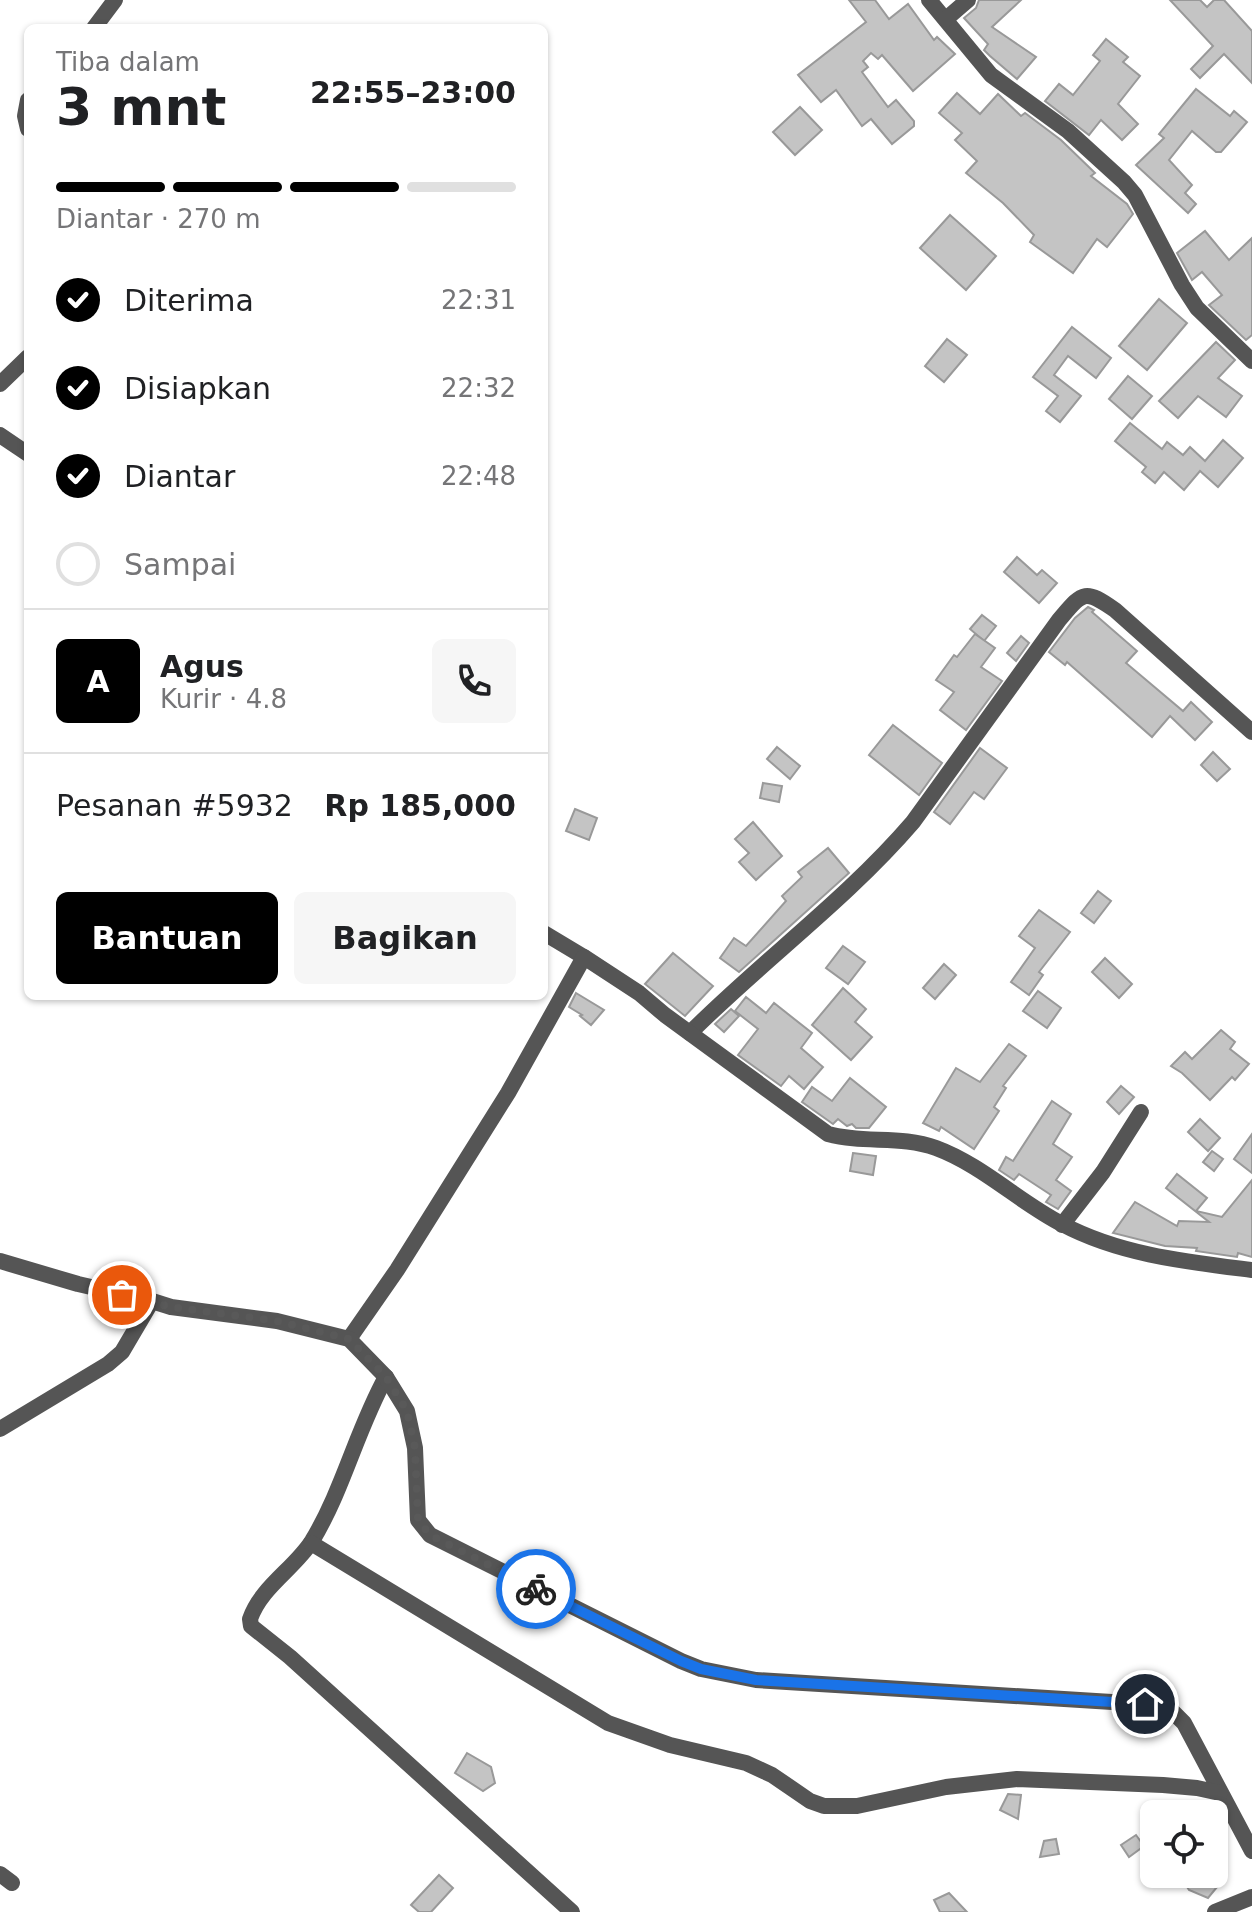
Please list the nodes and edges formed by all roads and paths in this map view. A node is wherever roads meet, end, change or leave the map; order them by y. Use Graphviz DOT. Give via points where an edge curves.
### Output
graph roads {
  1 [pos="115,0"];
  2 [pos="929,0"];
  3 [pos="968,0"];
  4 [pos="946,19"];
  5 [pos="97,24"];
  6 [pos="24,361"];
  7 [pos="1252,361"];
  8 [pos="0,384"];
  9 [pos="0,435"];
  10 [pos="24,451"];
  11 [pos="1252,732"];
  12 [pos="548,935"];
  13 [pos="584,957"];
  14 [pos="690,1033"];
  15 [pos="1141,1112"];
  16 [pos="1062,1225"];
  17 [pos="0,1261"];
  18 [pos="1252,1270"];
  19 [pos="152,1301"];
  20 [pos="349,1339"];
  21 [pos="386,1377"];
  22 [pos="0,1429"];
  23 [pos="311,1543"];
  24 [pos="1220,1793"];
  25 [pos="1252,1851"];
  26 [pos="1252,1897"];
  27 [pos="572,1912"];
  28 [pos="1215,1912"];
  1 -- 5 [label="street"];
  2 -- 4 [label="street"];
  3 -- 4 [label="street"];
  4 -- 7 [label="street" via="991,75 1068,131 1124,182 1189,297"];
  6 -- 8 [label="street"];
  9 -- 10 [label="street"];
  11 -- 14 [label="street" via="1115,610 1098,597 1083,595 889,850"];
  12 -- 13 [label="street"];
  13 -- 14 [label="street"];
  13 -- 20 [label="street" via="508,1093"];
  14 -- 16 [label="street" via="828,1134 899,1139 939,1149"];
  15 -- 16 [label="street"];
  16 -- 18 [label="street" via="1141,1253"];
  17 -- 19 [label="street"];
  19 -- 20 [label="street" via="277,1321"];
  19 -- 22 [label="street" via="122,1352 108,1364"];
  20 -- 21 [label="street"];
  21 -- 23 [label="street"];
  21 -- 24 [label="street" via="400,1396 412,1431 422,1529 657,1651 701,1669 756,1680 1160,1705 1184,1723"];
  23 -- 24 [label="street" via="608,1723 746,1763 824,1806 857,1806 1017,1779 1163,1785"];
  23 -- 27 [label="street" via="260,1600 251,1626"];
  24 -- 25 [label="street"];
  26 -- 28 [label="street"];
}
